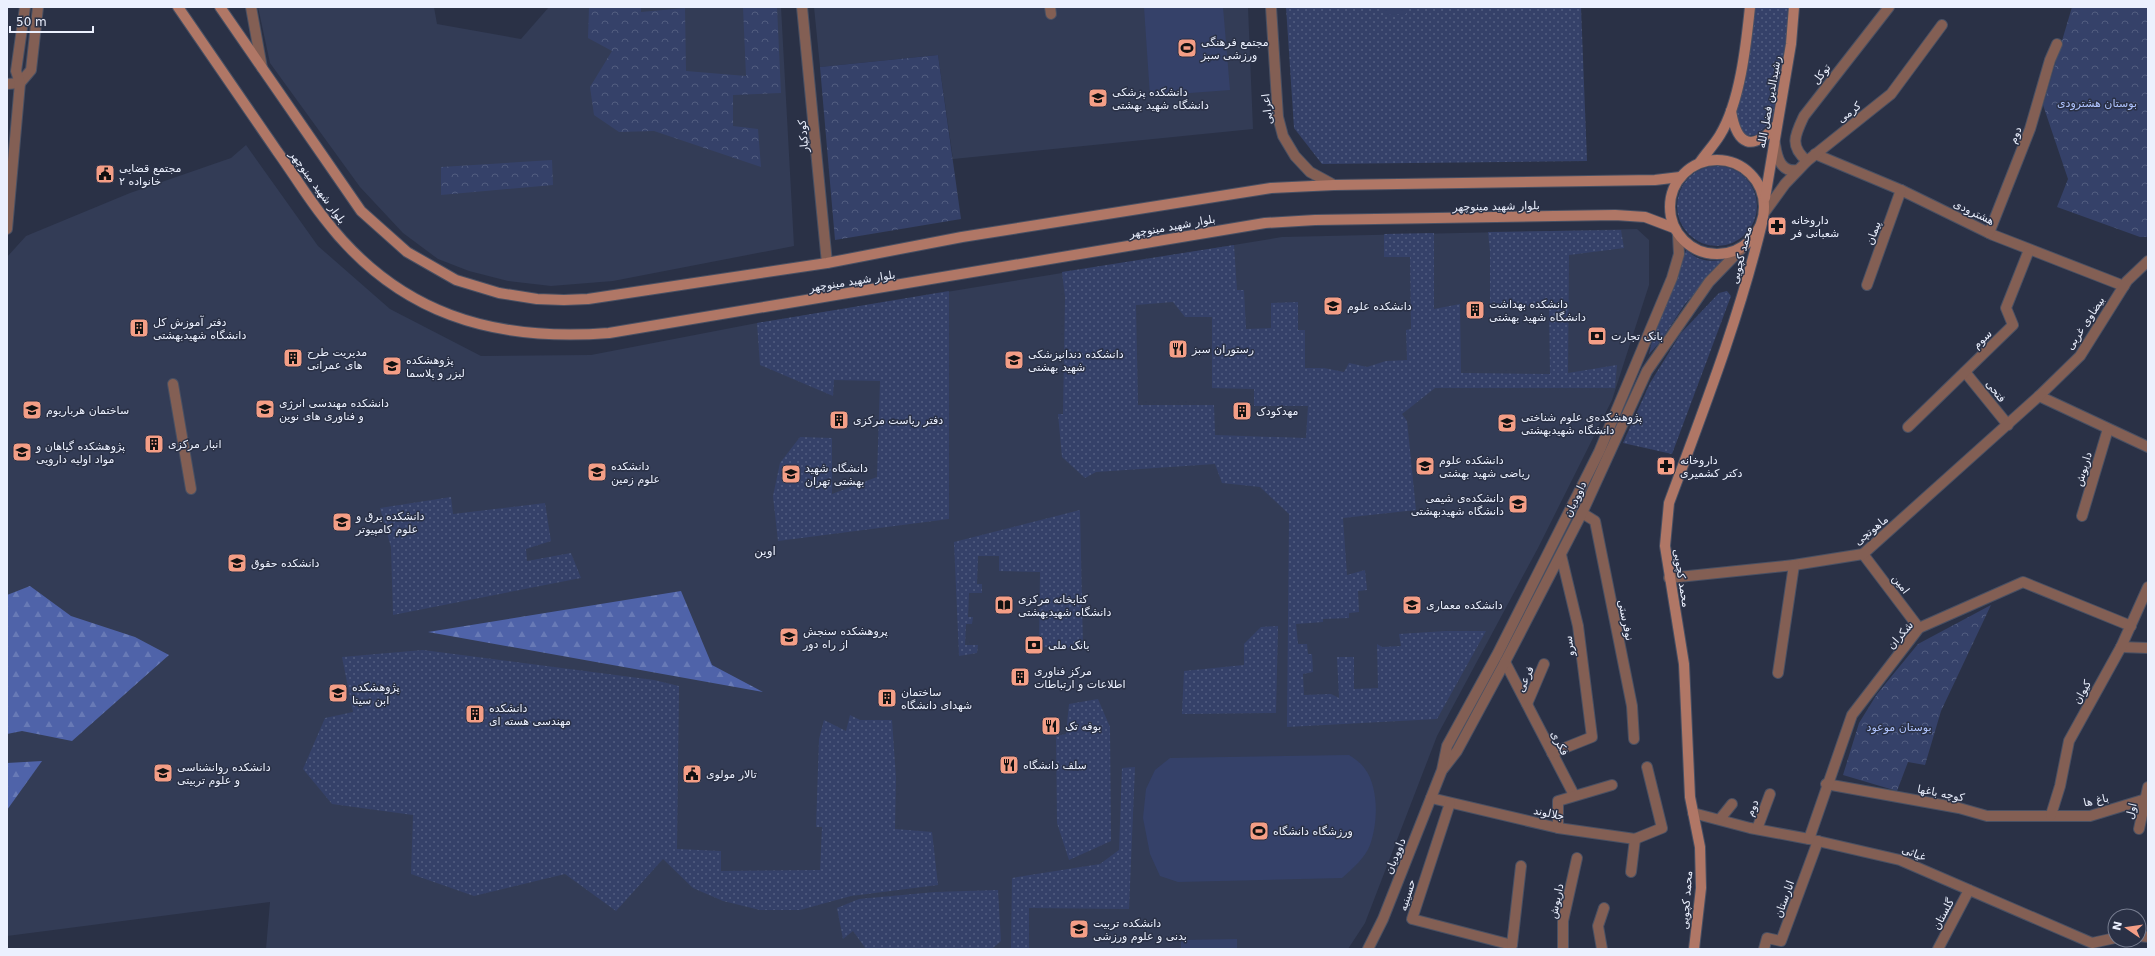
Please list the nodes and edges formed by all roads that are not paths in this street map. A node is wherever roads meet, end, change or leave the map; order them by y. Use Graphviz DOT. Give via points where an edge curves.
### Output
graph roads {
  1 [pos="25,7"];
  2 [pos="38,7"];
  3 [pos="178,7"];
  4 [pos="220,7"];
  5 [pos="251,7"];
  6 [pos="802,7"];
  7 [pos="1271,7"];
  8 [pos="1750,7"];
  9 [pos="1794,7"];
  10 [pos="1889,7"];
  11 [pos="1942,25"];
  12 [pos="2057,44"];
  13 [pos="262,70"];
  14 [pos="20,83"];
  15 [pos="7,84"];
  16 [pos="1731,111"];
  17 [pos="1776,125"];
  18 [pos="1774,138"];
  19 [pos="1811,158"];
  20 [pos="1700,162"];
  21 [pos="1798,170"];
  22 [pos="1680,176"];
  23 [pos="1334,185"];
  24 [pos="1901,190"];
  25 [pos="1764,202"];
  26 [pos="1764,213"];
  27 [pos="1762,223"];
  28 [pos="7,230"];
  29 [pos="1676,232"];
  30 [pos="1989,233"];
  31 [pos="1742,248"];
  32 [pos="2029,250"];
  33 [pos="2148,261"];
  34 [pos="827,263"];
  35 [pos="1867,285"];
  36 [pos="2124,286"];
  37 [pos="1636,366"];
  38 [pos="1646,371"];
  39 [pos="1965,372"];
  40 [pos="173,384"];
  41 [pos="2039,396"];
  42 [pos="2008,425"];
  43 [pos="1908,426"];
  44 [pos="2108,429"];
  45 [pos="2148,447"];
  46 [pos="191,489"];
  47 [pos="1582,513"];
  48 [pos="2082,516"];
  49 [pos="1863,554"];
  50 [pos="1561,555"];
  51 [pos="1794,565"];
  52 [pos="1669,578"];
  53 [pos="2148,587"];
  54 [pos="2131,626"];
  55 [pos="1919,628"];
  56 [pos="2121,647"];
  57 [pos="2148,648"];
  58 [pos="1505,662"];
  59 [pos="1544,664"];
  60 [pos="1778,673"];
  61 [pos="1527,704"];
  62 [pos="1634,739"];
  63 [pos="1552,753"];
  64 [pos="1647,767"];
  65 [pos="1442,770"];
  66 [pos="1826,784"];
  67 [pos="1612,785"];
  68 [pos="2148,787"];
  69 [pos="1770,794"];
  70 [pos="1574,795"];
  71 [pos="1431,798"];
  72 [pos="2146,799"];
  73 [pos="1450,803"];
  74 [pos="1732,804"];
  75 [pos="2145,812"];
  76 [pos="1693,813"];
  77 [pos="2051,815"];
  78 [pos="1720,820"];
  79 [pos="1558,828"];
  80 [pos="1757,829"];
  81 [pos="2139,829"];
  82 [pos="1635,839"];
  83 [pos="1813,840"];
  84 [pos="1577,858"];
  85 [pos="1521,866"];
  86 [pos="1631,872"];
  87 [pos="1969,890"];
  88 [pos="1604,908"];
  89 [pos="2107,941"];
  90 [pos="2092,946"];
  91 [pos="1513,947"];
  92 [pos="1368,949"];
  93 [pos="1563,949"];
  94 [pos="1602,949"];
  95 [pos="1694,949"];
  96 [pos="1764,949"];
  97 [pos="1938,949"];
  1 -- 14 [label="street" via="16,70"];
  2 -- 14 [label="street" via="30,70"];
  3 -- 29 [label="main road, بلوار شهید مینوچهر" via="324,219 378,275 424,304 475,324 523,333 609,333 1265,223 1615,215 1645,218"];
  4 -- 13 [label="main road, بلوار شهید مینوچهر"];
  5 -- 13 [label="street"];
  6 -- 34 [label="street, کودکیار"];
  7 -- 23 [label="street, اعرابی" via="1278,117 1283,136 1295,156 1310,172"];
  8 -- 16 [label="main road" via="1744,59"];
  9 -- 17 [label="main road, رشیدالدین فضل الله" via="1791,44"];
  10 -- 19 [label="street, توکل" via="1804,116 1796,133 1795,146 1798,154"];
  11 -- 19 [label="street, کرمی" via="1890,94"];
  12 -- 30 [label="street, دوم" via="2030,129"];
  13 -- 34 [label="main road, بلوار شهید مینوچهر" via="361,211 407,252 436,271 479,289 537,299 588,299"];
  14 -- 15 [label="street"];
  14 -- 28 [label="street"];
  16 -- 17 [label="main road" via="1734,128 1740,138 1748,142 1757,141 1767,135"];
  16 -- 20 [label="main road" via="1720,135"];
  17 -- 18 [label="main road, رشیدالدین فضل الله"];
  18 -- 21 [label="street" via="1781,165 1792,171"];
  18 -- 25 [label="main road, رشیدالدین فضل الله"];
  19 -- 21 [label="street, کرمی"];
  19 -- 24 [label="street, هشترودی"];
  20 -- 22 [label="main road"];
  20 -- 25 [label="main road" via="1728,160 1742,166 1757,182"];
  21 -- 26 [label="street, کرمی"];
  22 -- 23 [label="main road, بلوار شهید مینوچهر" via="1655,180"];
  22 -- 29 [label="main road" via="1673,188 1670,202 1670,215"];
  23 -- 34 [label="main road, بلوار شهید مینوچهر" via="1247,191 962,237"];
  24 -- 30 [label="street, هشترودی"];
  24 -- 35 [label="street, پیمان"];
  25 -- 26 [label="main road"];
  26 -- 27 [label="main road"];
  27 -- 31 [label="main road" via="1757,233"];
  27 -- 52 [label="main road, محمد کچویی" via="1749,279 1726,349 1669,503 1665,546"];
  29 -- 31 [label="main road" via="1688,245 1708,253 1729,253"];
  29 -- 37 [label="street, داوودیان" via="1679,254 1672,278"];
  30 -- 32 [label="street, هشترودی"];
  31 -- 38 [label="street, داوودیان" via="1709,282"];
  32 -- 36 [label="street, هشترودی"];
  32 -- 39 [label="street, سوم" via="2006,308 2013,326"];
  33 -- 36 [label="street, بیضاوی غربی"];
  36 -- 41 [label="street, بیضاوی غربی" via="2083,352"];
  37 -- 38 [label="street"];
  37 -- 65 [label="street, داوودیان" via="1596,459 1498,653 1447,746"];
  38 -- 47 [label="street, داوودیان"];
  39 -- 42 [label="street, فتحی"];
  39 -- 43 [label="street, سوم"];
  40 -- 46 [label="street"];
  41 -- 42 [label="street, ماهوتچی"];
  41 -- 44 [label="street"];
  42 -- 49 [label="street, ماهوتچی"];
  44 -- 45 [label="street"];
  44 -- 48 [label="street, داریوش"];
  47 -- 50 [label="street, داوودیان"];
  47 -- 62 [label="street, نوفرستی" via="1595,521 1632,706"];
  49 -- 51 [label="street, ماهوتچی"];
  49 -- 55 [label="street, امین"];
  50 -- 58 [label="street, داوودیان"];
  50 -- 63 [label="street, سرو" via="1578,626 1592,737"];
  51 -- 52 [label="street, ماهوتچی"];
  51 -- 60 [label="street"];
  52 -- 76 [label="main road, محمد کچویی" via="1684,664 1690,797"];
  53 -- 54 [label="street, کیوان"];
  54 -- 55 [label="street, شکران" via="2023,582"];
  54 -- 56 [label="street, کیوان"];
  55 -- 66 [label="street, شکران" via="1852,715"];
  56 -- 57 [label="street"];
  56 -- 77 [label="street, کیوان" via="2069,741"];
  58 -- 61 [label="street, فکری"];
  58 -- 65 [label="street, داوودیان" via="1457,751"];
  59 -- 61 [label="street, فرعی"];
  61 -- 63 [label="street, فکری"];
  63 -- 70 [label="street, فکری"];
  64 -- 82 [label="street" via="1662,828"];
  65 -- 71 [label="street, داوودیان"];
  66 -- 77 [label="street, کوچه باغها" via="1959,808 1987,816"];
  66 -- 83 [label="street, شکران"];
  67 -- 70 [label="street"];
  68 -- 72 [label="street, اول"];
  69 -- 80 [label="street, دوم"];
  70 -- 79 [label="street" via="1558,801"];
  71 -- 73 [label="street, جلالوند"];
  71 -- 92 [label="street, داوودیان" via="1383,919"];
  72 -- 75 [label="street, اول"];
  72 -- 77 [label="street, باغ ها" via="2090,816"];
  73 -- 79 [label="street, جلالوند"];
  73 -- 91 [label="street, حسینیه" via="1412,919"];
  74 -- 78 [label="street"];
  75 -- 81 [label="street, اول"];
  76 -- 78 [label="street, غیاثی"];
  76 -- 95 [label="main road, محمد کچویی" via="1700,848 1701,888 1699,938"];
  78 -- 80 [label="street, غیاثی"];
  79 -- 82 [label="street, جلالوند"];
  80 -- 83 [label="street, غیاثی"];
  82 -- 86 [label="street"];
  83 -- 87 [label="street, غیاثی" via="1900,860"];
  83 -- 96 [label="street, انارستان" via="1781,941 1767,938"];
  84 -- 93 [label="street, داریوش" via="1563,922"];
  85 -- 91 [label="street"];
  87 -- 90 [label="street, غیاثی"];
  87 -- 97 [label="street, گلستان"];
  88 -- 94 [label="street" via="1598,926"];
  89 -- 90 [label="street, غیاثی"];
}
